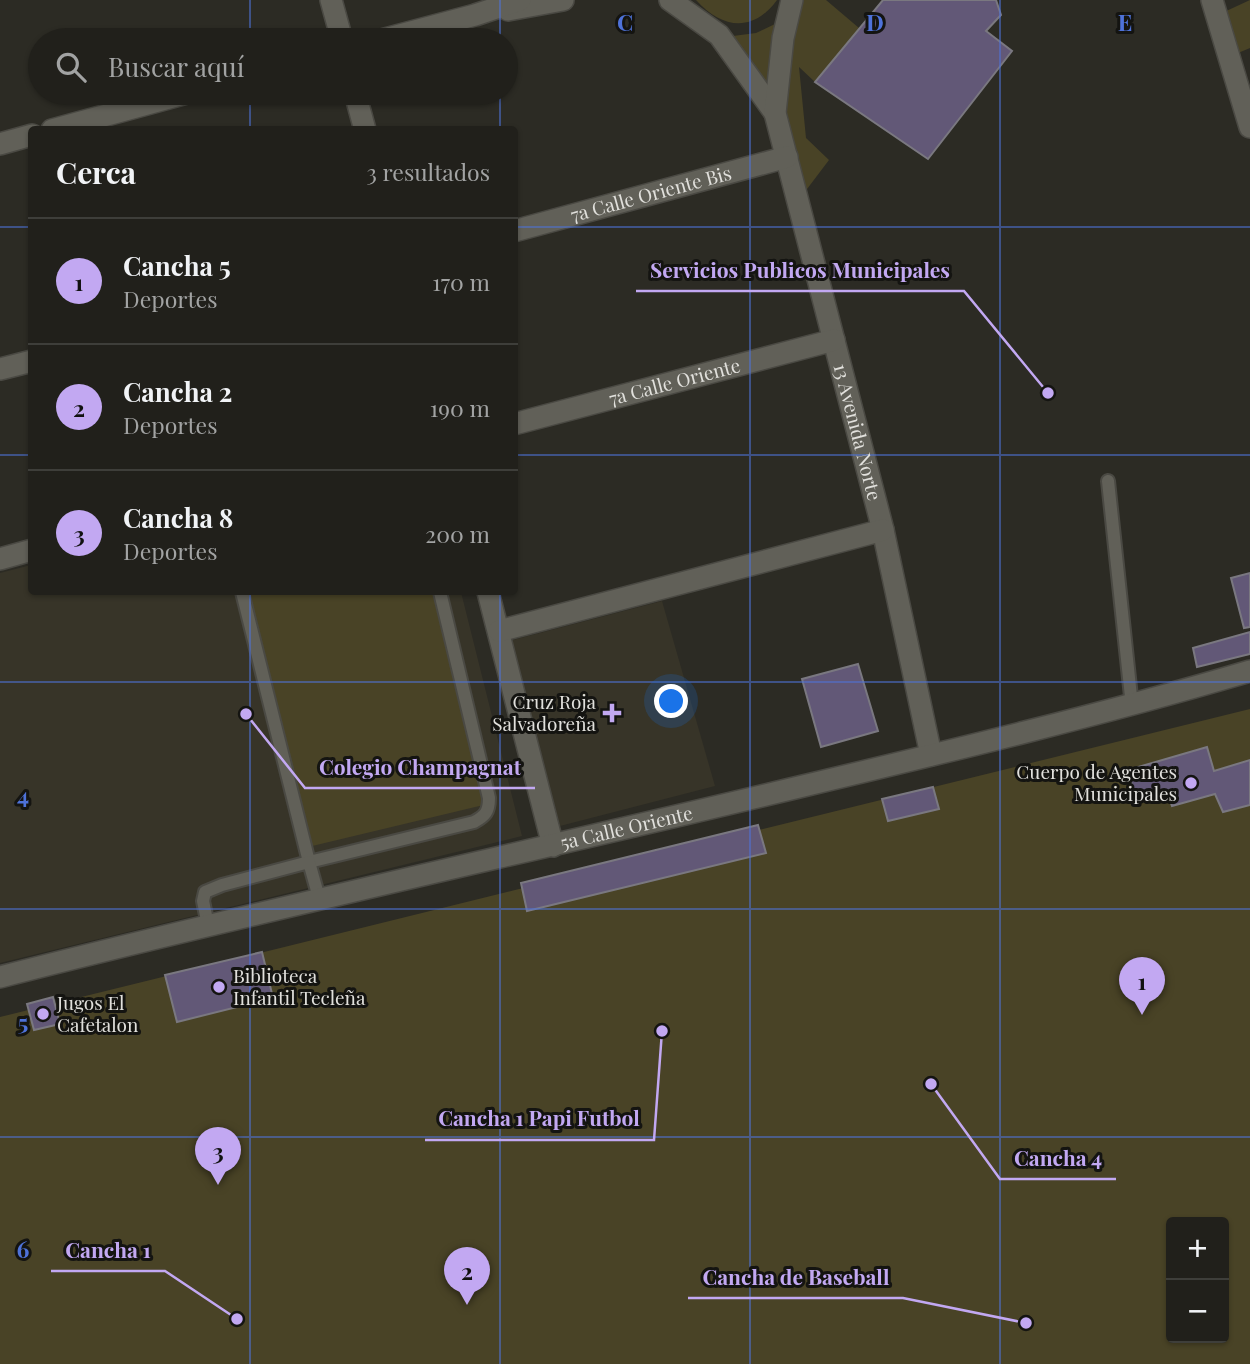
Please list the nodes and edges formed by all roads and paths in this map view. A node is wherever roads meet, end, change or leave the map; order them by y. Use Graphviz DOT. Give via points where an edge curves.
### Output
graph roads {
  1 [pos="331,0"];
  2 [pos="520,0"];
  3 [pos="563,0"];
  4 [pos="670,0"];
  5 [pos="792,0"];
  6 [pos="1212,0"];
  7 [pos="475,15"];
  8 [pos="339,28"];
  9 [pos="426,28"];
  10 [pos="143,105"];
  11 [pos="358,105"];
  12 [pos="775,113"];
  13 [pos="67,126"];
  14 [pos="364,126"];
  15 [pos="1250,127"];
  16 [pos="28,136"];
  17 [pos="0,144"];
  18 [pos="787,157"];
  19 [pos="518,230"];
  20 [pos="834,340"];
  21 [pos="28,362"];
  22 [pos="0,369"];
  23 [pos="518,423"];
  24 [pos="1108,481"];
  25 [pos="883,530"];
  26 [pos="28,551"];
  27 [pos="0,559"];
  28 [pos="244,595"];
  29 [pos="441,595"];
  30 [pos="489,595"];
  31 [pos="499,631"];
  32 [pos="1250,671"];
  33 [pos="1132,706"];
  34 [pos="931,755"];
  35 [pos="553,846"];
  36 [pos="309,862"];
  37 [pos="319,898"];
  38 [pos="208,925"];
  39 [pos="0,977"];
  1 -- 8 [label="street"];
  2 -- 7 [label="street"];
  3 -- 7 [label="street"];
  4 -- 12 [label="street, 13 Avenida Norte" via="719,34"];
  5 -- 12 [label="street, 13 Avenida Norte"];
  6 -- 15 [label="street"];
  7 -- 9 [label="street"];
  10 -- 13 [label="street"];
  11 -- 14 [label="street"];
  12 -- 18 [label="street, 13 Avenida Norte"];
  16 -- 17 [label="street"];
  18 -- 19 [label="street, 7a Calle Oriente Bis"];
  18 -- 20 [label="street, 13 Avenida Norte"];
  20 -- 23 [label="street, 7a Calle Oriente"];
  20 -- 25 [label="street, 13 Avenida Norte"];
  21 -- 22 [label="street"];
  24 -- 33 [label="lane"];
  25 -- 31 [label="street"];
  25 -- 34 [label="street, 13 Avenida Norte"];
  26 -- 27 [label="street"];
  28 -- 36 [label="lane"];
  29 -- 36 [label="lane" via="489,809 474,822"];
  30 -- 31 [label="street"];
  31 -- 35 [label="street"];
  32 -- 33 [label="street, 5a Calle Oriente"];
  33 -- 34 [label="street, 5a Calle Oriente"];
  34 -- 35 [label="street, 5a Calle Oriente"];
  35 -- 37 [label="street, 5a Calle Oriente"];
  36 -- 37 [label="lane"];
  36 -- 38 [label="lane" via="205,891 202,901"];
  37 -- 38 [label="street, 5a Calle Oriente"];
  38 -- 39 [label="street, 5a Calle Oriente"];
}
